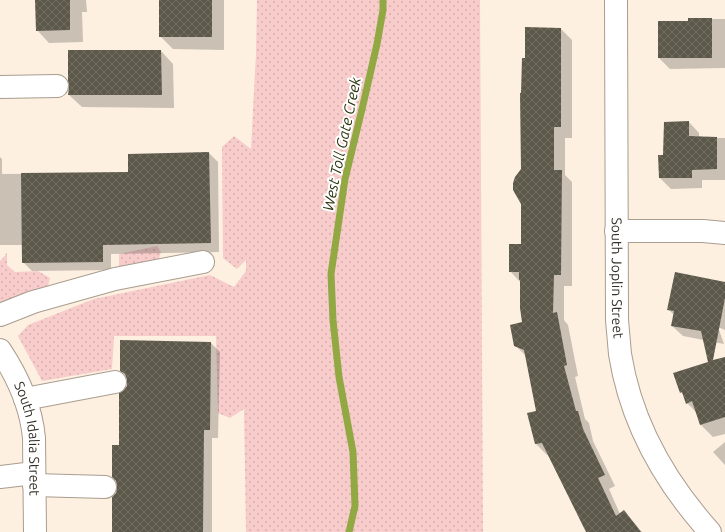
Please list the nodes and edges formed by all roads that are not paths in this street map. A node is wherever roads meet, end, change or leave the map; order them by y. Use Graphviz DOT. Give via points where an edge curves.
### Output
graph roads {
  1 [pos="616,0"];
  2 [pos="57,86"];
  3 [pos="0,87"];
  4 [pos="616,231"];
  5 [pos="725,233"];
  6 [pos="203,262"];
  7 [pos="0,315"];
  8 [pos="0,350"];
  9 [pos="115,382"];
  10 [pos="25,399"];
  11 [pos="0,477"];
  12 [pos="34,479"];
  13 [pos="105,487"];
  14 [pos="35,532"];
  15 [pos="710,532"];
  1 -- 4 [label="street, South Joplin Street"];
  2 -- 3 [label="street"];
  4 -- 5 [label="street"];
  4 -- 15 [label="street, South Joplin Street" via="617,320 620,354 628,388 638,420 652,451 673,486"];
  6 -- 7 [label="street" via="115,279 33,302"];
  8 -- 10 [label="street, South Idalia Street"];
  9 -- 10 [label="street"];
  10 -- 12 [label="street, South Idalia Street" via="33,423"];
  11 -- 12 [label="street"];
  12 -- 13 [label="street"];
  12 -- 14 [label="street, South Idalia Street"];
}
